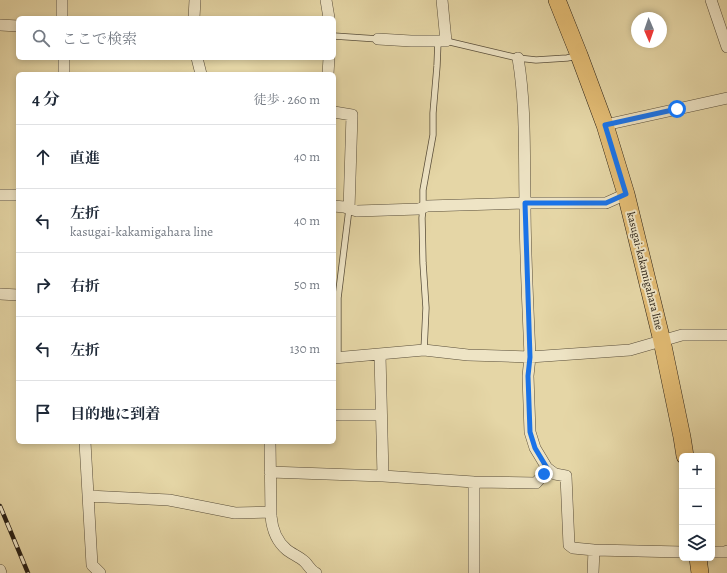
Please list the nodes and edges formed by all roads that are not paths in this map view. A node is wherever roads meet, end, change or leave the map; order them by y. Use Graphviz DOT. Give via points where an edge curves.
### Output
graph roads {
  1 [pos="62,0"];
  2 [pos="195,0"];
  3 [pos="326,0"];
  4 [pos="442,0"];
  5 [pos="557,0"];
  6 [pos="711,0"];
  7 [pos="62,16"];
  8 [pos="194,16"];
  9 [pos="329,16"];
  10 [pos="0,25"];
  11 [pos="16,26"];
  12 [pos="336,36"];
  13 [pos="378,39"];
  14 [pos="442,41"];
  15 [pos="727,47"];
  16 [pos="579,55"];
  17 [pos="518,58"];
  18 [pos="64,60"];
  19 [pos="198,60"];
  20 [pos="329,60"];
  21 [pos="64,72"];
  22 [pos="200,72"];
  23 [pos="328,72"];
  24 [pos="727,98"];
  25 [pos="336,112"];
  26 [pos="605,125"];
  27 [pos="626,194"];
  28 [pos="0,195"];
  29 [pos="16,195"];
  30 [pos="525,203"];
  31 [pos="336,206"];
  32 [pos="423,208"];
  33 [pos="350,209"];
  34 [pos="0,294"];
  35 [pos="16,295"];
  36 [pos="727,335"];
  37 [pos="662,341"];
  38 [pos="424,350"];
  39 [pos="380,354"];
  40 [pos="530,357"];
  41 [pos="336,358"];
  42 [pos="336,414"];
  43 [pos="381,415"];
  44 [pos="84,444"];
  45 [pos="270,444"];
  46 [pos="685,453"];
  47 [pos="547,468"];
  48 [pos="270,472"];
  49 [pos="383,476"];
  50 [pos="474,482"];
  51 [pos="88,496"];
  52 [pos="271,512"];
  53 [pos="594,550"];
  54 [pos="727,551"];
  55 [pos="679,552"];
  56 [pos="715,552"];
  57 [pos="698,561"];
  58 [pos="0,570"];
  59 [pos="1,573"];
  60 [pos="100,573"];
  61 [pos="312,573"];
  62 [pos="474,573"];
  63 [pos="593,573"];
  64 [pos="700,573"];
  1 -- 7 [label="street"];
  2 -- 8 [label="street"];
  3 -- 9 [label="street"];
  4 -- 14 [label="street"];
  5 -- 16 [label="main road, kasugai-kakamigahara line"];
  6 -- 15 [label="street"];
  10 -- 11 [label="street"];
  12 -- 13 [label="lane"];
  13 -- 14 [label="street"];
  14 -- 17 [label="lane"];
  14 -- 32 [label="lane" via="432,113 434,135 423,190"];
  16 -- 17 [label="lane" via="536,60"];
  16 -- 26 [label="main road, kasugai-kakamigahara line"];
  17 -- 30 [label="street" via="525,135"];
  18 -- 21 [label="street"];
  19 -- 22 [label="street"];
  20 -- 23 [label="street"];
  24 -- 26 [label="street"];
  25 -- 33 [label="street" via="352,115"];
  26 -- 27 [label="main road, kasugai-kakamigahara line"];
  27 -- 30 [label="street" via="606,203"];
  27 -- 37 [label="main road, kasugai-kakamigahara line"];
  28 -- 29 [label="street"];
  30 -- 32 [label="street"];
  30 -- 40 [label="street"];
  31 -- 33 [label="street"];
  32 -- 33 [label="street" via="357,211"];
  32 -- 38 [label="lane" via="426,308"];
  33 -- 41 [label="lane" via="338,298"];
  34 -- 35 [label="street"];
  36 -- 37 [label="street" via="682,335"];
  37 -- 40 [label="street" via="630,350"];
  37 -- 46 [label="main road, kasugai-kakamigahara line"];
  38 -- 39 [label="street"];
  38 -- 40 [label="street" via="468,355"];
  39 -- 41 [label="street"];
  39 -- 43 [label="street"];
  40 -- 47 [label="street" via="530,432 535,448"];
  42 -- 43 [label="street"];
  43 -- 49 [label="street"];
  44 -- 51 [label="street"];
  45 -- 48 [label="street"];
  47 -- 50 [label="street" via="536,483"];
  47 -- 53 [label="street" via="555,474 566,476 569,545 573,548"];
  48 -- 49 [label="street"];
  48 -- 52 [label="street"];
  49 -- 50 [label="street"];
  50 -- 62 [label="street"];
  51 -- 52 [label="street" via="169,500 235,513"];
  51 -- 60 [label="street" via="92,565"];
  52 -- 61 [label="street" via="275,534 285,549 306,562"];
  53 -- 55 [label="street"];
  53 -- 63 [label="street"];
  54 -- 56 [label="street"];
  57 -- 64 [label="main road"];
  58 -- 59 [label="street"];
}
